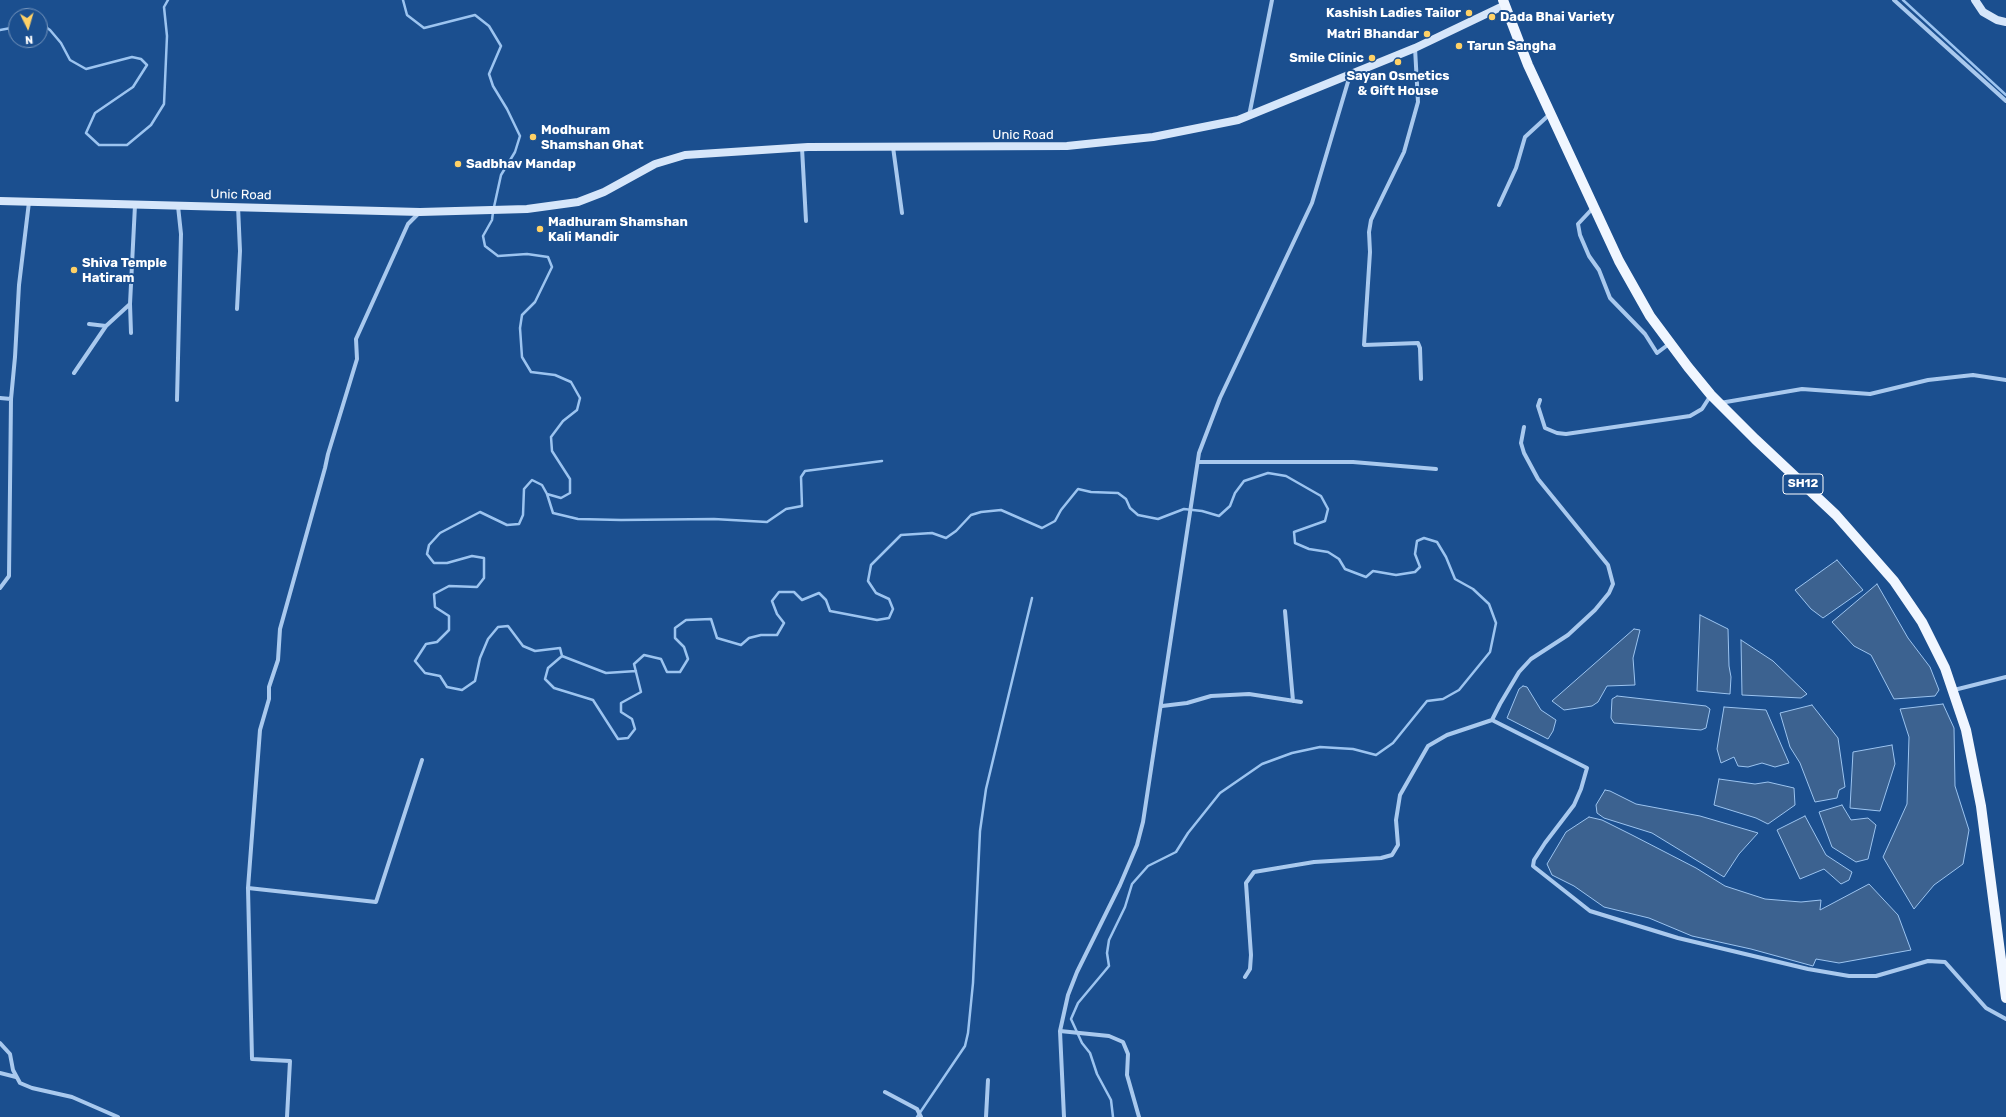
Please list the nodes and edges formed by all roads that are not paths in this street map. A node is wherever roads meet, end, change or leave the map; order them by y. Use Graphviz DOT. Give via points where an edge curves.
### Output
graph roads {
  1 [pos="1272,0"];
  2 [pos="1894,0"];
  3 [pos="1975,0"];
  4 [pos="1504,3"];
  5 [pos="2006,22"];
  6 [pos="1415,48"];
  7 [pos="1350,73"];
  8 [pos="2006,101"];
  9 [pos="1551,114"];
  10 [pos="1249,116"];
  11 [pos="893,147"];
  12 [pos="802,148"];
  13 [pos="0,201"];
  14 [pos="29,202"];
  15 [pos="135,205"];
  16 [pos="1500,205"];
  17 [pos="178,206"];
  18 [pos="238,206"];
  19 [pos="1595,207"];
  20 [pos="420,212"];
  21 [pos="902,213"];
  22 [pos="806,221"];
  23 [pos="130,304"];
  24 [pos="237,309"];
  25 [pos="89,324"];
  26 [pos="106,326"];
  27 [pos="131,333"];
  28 [pos="1670,343"];
  29 [pos="74,373"];
  30 [pos="1421,379"];
  31 [pos="2006,380"];
  32 [pos="1712,395"];
  33 [pos="0,398"];
  34 [pos="11,398"];
  35 [pos="178,400"];
  36 [pos="1540,400"];
  37 [pos="1719,403"];
  38 [pos="1524,427"];
  39 [pos="1198,462"];
  40 [pos="1436,469"];
  41 [pos="0,588"];
  42 [pos="1284,611"];
  43 [pos="2006,677"];
  44 [pos="1954,690"];
  45 [pos="1293,701"];
  46 [pos="1301,702"];
  47 [pos="1162,706"];
  48 [pos="1492,720"];
  49 [pos="422,760"];
  50 [pos="248,888"];
  51 [pos="1246,977"];
  52 [pos="2006,998"];
  53 [pos="2006,1019"];
  54 [pos="1060,1032"];
  55 [pos="0,1043"];
  56 [pos="0,1073"];
  57 [pos="16,1077"];
  58 [pos="988,1080"];
  59 [pos="885,1092"];
  60 [pos="118,1117"];
  61 [pos="287,1117"];
  62 [pos="920,1117"];
  63 [pos="986,1117"];
  64 [pos="1064,1117"];
  65 [pos="1139,1117"];
  1 -- 10 [label="street"];
  2 -- 8 [label="street"];
  3 -- 5 [label="main road" via="1983,12"];
  4 -- 6 [label="main road, Unic Road"];
  4 -- 9 [label="main road, SH12" via="1528,65"];
  6 -- 7 [label="main road, Unic Road"];
  6 -- 30 [label="street" via="1418,102 1404,152 1371,220 1364,345 1418,343"];
  7 -- 10 [label="main road, Unic Road"];
  7 -- 39 [label="street" via="1312,202 1220,398"];
  9 -- 16 [label="street" via="1525,137 1516,168"];
  9 -- 19 [label="main road, SH12"];
  10 -- 11 [label="main road, Unic Road" via="1153,137 1067,146"];
  11 -- 12 [label="main road, Unic Road"];
  11 -- 21 [label="street"];
  12 -- 20 [label="main road, Unic Road" via="685,155 655,164 604,192 578,202 482,211"];
  12 -- 22 [label="street"];
  13 -- 14 [label="main road, Unic Road"];
  14 -- 15 [label="main road, Unic Road"];
  14 -- 34 [label="street" via="19,285"];
  15 -- 17 [label="main road, Unic Road"];
  15 -- 23 [label="street"];
  17 -- 18 [label="main road, Unic Road"];
  17 -- 35 [label="street" via="181,234 176,382"];
  18 -- 20 [label="main road, Unic Road"];
  18 -- 24 [label="street" via="240,251"];
  19 -- 28 [label="main road, SH12" via="1619,260 1650,316"];
  19 -- 28 [label="street" via="1578,224 1589,256 1599,270 1610,298 1645,334 1657,353"];
  20 -- 50 [label="street" via="408,224 356,339 357,359 280,629 278,660 260,730"];
  23 -- 26 [label="street"];
  23 -- 27 [label="street"];
  25 -- 26 [label="street"];
  26 -- 29 [label="street"];
  28 -- 32 [label="main road, SH12"];
  31 -- 37 [label="street" via="1973,375 1928,380 1870,394 1802,389"];
  32 -- 36 [label="street" via="1702,409 1690,416 1566,434 1546,428 1538,406"];
  32 -- 37 [label="main road, SH12"];
  33 -- 34 [label="street"];
  34 -- 41 [label="street" via="9,576"];
  37 -- 44 [label="main road, SH12" via="1836,516 1894,581 1922,622"];
  38 -- 48 [label="street" via="1521,443 1538,478 1608,565 1613,584 1609,593 1581,623 1532,659 1519,672"];
  39 -- 40 [label="street" via="1353,462"];
  39 -- 47 [label="street"];
  42 -- 45 [label="street"];
  43 -- 44 [label="street"];
  44 -- 52 [label="main road, SH12" via="1966,730 1981,806"];
  45 -- 46 [label="street"];
  45 -- 47 [label="street" via="1249,694 1211,696 1187,703"];
  47 -- 54 [label="street" via="1137,845 1102,925 1077,972 1068,995"];
  48 -- 51 [label="street" via="1447,735 1428,746 1400,794 1396,820 1398,845 1392,855 1381,858 1314,862 1254,872 1246,883 1251,955 1250,969"];
  48 -- 53 [label="street" via="1587,768 1574,804 1534,860 1534,866 1590,911 1678,938 1808,969 1849,976 1876,976 1928,961 1945,962 1986,1008"];
  49 -- 50 [label="street" via="376,902"];
  50 -- 61 [label="street" via="252,1059 290,1061"];
  54 -- 64 [label="street"];
  54 -- 65 [label="street" via="1109,1036 1123,1042 1128,1054 1128,1076"];
  55 -- 57 [label="street" via="10,1054 12,1070"];
  56 -- 57 [label="street"];
  57 -- 60 [label="street" via="20,1083 32,1088 72,1097"];
  58 -- 63 [label="street"];
  59 -- 62 [label="street" via="917,1109"];
}
